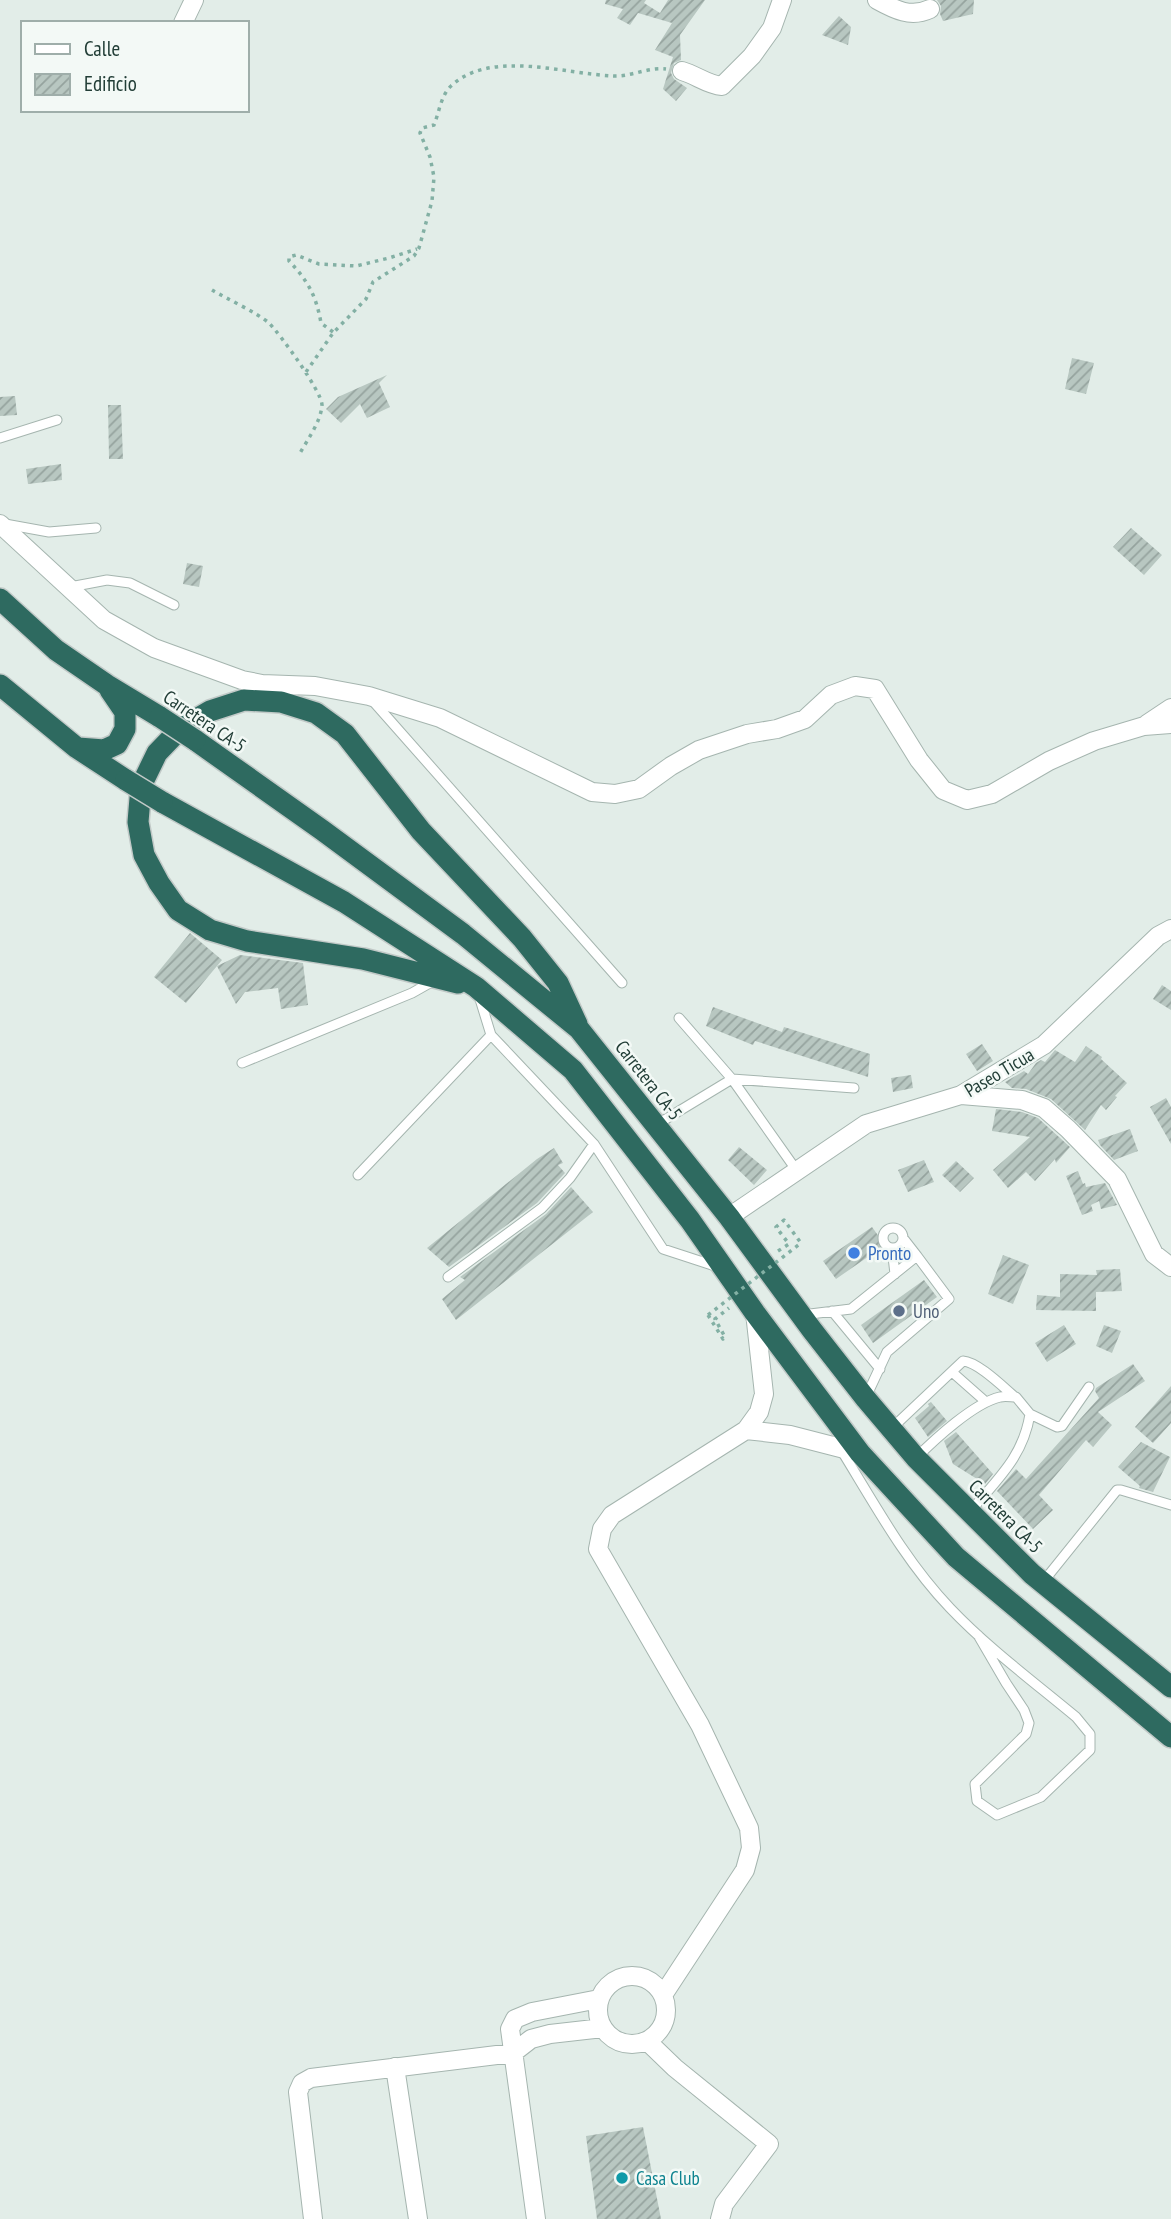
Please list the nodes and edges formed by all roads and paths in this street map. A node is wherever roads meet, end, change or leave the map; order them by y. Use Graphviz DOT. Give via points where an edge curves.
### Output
graph roads {
  1 [pos="194,0"];
  2 [pos="782,0"];
  3 [pos="877,0"];
  4 [pos="930,9"];
  5 [pos="184,21"];
  6 [pos="682,71"];
  7 [pos="419,248"];
  8 [pos="212,290"];
  9 [pos="333,333"];
  10 [pos="306,372"];
  11 [pos="57,420"];
  12 [pos="0,438"];
  13 [pos="299,455"];
  14 [pos="0,524"];
  15 [pos="96,528"];
  16 [pos="68,587"];
  17 [pos="0,600"];
  18 [pos="174,605"];
  19 [pos="223,673"];
  20 [pos="0,685"];
  21 [pos="107,685"];
  22 [pos="369,696"];
  23 [pos="232,704"];
  24 [pos="1171,708"];
  25 [pos="1171,724"];
  26 [pos="1144,726"];
  27 [pos="76,748"];
  28 [pos="1171,929"];
  29 [pos="439,978"];
  30 [pos="622,983"];
  31 [pos="476,987"];
  32 [pos="679,1018"];
  33 [pos="579,1029"];
  34 [pos="491,1035"];
  35 [pos="242,1063"];
  36 [pos="732,1079"];
  37 [pos="854,1088"];
  38 [pos="961,1095"];
  39 [pos="656,1125"];
  40 [pos="594,1144"];
  41 [pos="797,1171"];
  42 [pos="358,1175"];
  43 [pos="729,1217"];
  44 [pos="903,1238"];
  45 [pos="789,1244"];
  46 [pos="892,1248"];
  47 [pos="917,1256"];
  48 [pos="1171,1266"];
  49 [pos="724,1269"];
  50 [pos="895,1274"];
  51 [pos="448,1277"];
  52 [pos="832,1311"];
  53 [pos="755,1313"];
  54 [pos="800,1315"];
  55 [pos="715,1319"];
  56 [pos="880,1369"];
  57 [pos="952,1372"];
  58 [pos="1089,1387"];
  59 [pos="1017,1398"];
  60 [pos="866,1399"];
  61 [pos="986,1402"];
  62 [pos="1030,1414"];
  63 [pos="891,1429"];
  64 [pos="746,1430"];
  65 [pos="850,1451"];
  66 [pos="916,1458"];
  67 [pos="1171,1505"];
  68 [pos="970,1512"];
  69 [pos="1042,1582"];
  70 [pos="978,1636"];
  71 [pos="1169,1681"];
  72 [pos="1171,1737"];
  73 [pos="663,1995"];
  74 [pos="599,1999"];
  75 [pos="603,2028"];
  76 [pos="647,2041"];
  77 [pos="513,2053"];
  78 [pos="395,2067"];
  79 [pos="313,2219"];
  80 [pos="418,2219"];
  81 [pos="536,2219"];
  82 [pos="720,2219"];
  1 -- 5 [label="street"];
  2 -- 6 [label="street" via="772,28 722,86"];
  3 -- 4 [label="street" via="900,12"];
  6 -- 7 [label="path" via="657,68 616,77 495,66 471,73 449,87 434,125 420,133 434,177"];
  7 -- 9 [label="path" via="373,282 366,299"];
  7 -- 9 [label="path" via="356,266 289,257 305,278 321,323"];
  8 -- 10 [label="path" via="268,323"];
  9 -- 10 [label="path"];
  10 -- 13 [label="path" via="322,404"];
  11 -- 12 [label="lane"];
  14 -- 15 [label="lane" via="49,532"];
  14 -- 16 [label="street"];
  16 -- 18 [label="lane" via="107,580 130,583"];
  16 -- 19 [label="street" via="104,620 154,648"];
  17 -- 21 [label="highway, Carretera CA-5" via="57,650"];
  19 -- 22 [label="street" via="262,684 315,686"];
  19 -- 23 [label="street"];
  20 -- 27 [label="highway"];
  21 -- 27 [label="highway" via="125,712 125,729 117,744 104,750"];
  21 -- 33 [label="highway, Carretera CA-5, bridge" via="195,740 322,830 463,934"];
  22 -- 26 [label="street" via="440,718 592,792 615,794 639,789 699,750 805,719 831,695 855,685 875,689 943,790 967,800 992,794 1094,741"];
  22 -- 30 [label="lane"];
  23 -- 29 [label="highway" via="181,728 157,753 141,786 138,822 144,855 178,909 210,930 247,941 363,959"];
  23 -- 33 [label="highway" via="244,700 281,702 316,713 345,734 421,831 522,938 558,984"];
  24 -- 26 [label="street"];
  25 -- 26 [label="street"];
  27 -- 31 [label="highway, bridge" via="162,802 344,902"];
  28 -- 38 [label="street, Paseo Ticua" via="1158,936 1044,1045"];
  29 -- 31 [label="highway"];
  29 -- 35 [label="lane"];
  31 -- 34 [label="lane"];
  31 -- 49 [label="highway" via="573,1070"];
  32 -- 36 [label="lane"];
  33 -- 39 [label="highway, Carretera CA-5"];
  34 -- 40 [label="lane"];
  34 -- 42 [label="lane"];
  36 -- 37 [label="lane"];
  36 -- 39 [label="lane"];
  36 -- 41 [label="lane"];
  38 -- 41 [label="street, Paseo Ticua" via="866,1124"];
  38 -- 48 [label="street" via="1022,1100 1044,1108 1117,1179 1154,1254"];
  39 -- 43 [label="highway, Carretera CA-5"];
  40 -- 49 [label="lane" via="663,1249"];
  40 -- 51 [label="lane" via="542,1208"];
  41 -- 43 [label="street, Paseo Ticua"];
  43 -- 54 [label="highway, Carretera CA-5"];
  44 -- 46 [label="lane"];
  44 -- 46 [label="lane" via="898,1229 888,1229 884,1243"];
  44 -- 47 [label="lane"];
  45 -- 55 [label="path, bridge" via="776,1227 785,1220 800,1243 708,1315 723,1339"];
  46 -- 50 [label="lane"];
  47 -- 50 [label="lane"];
  47 -- 56 [label="lane" via="949,1299 887,1352"];
  49 -- 53 [label="highway"];
  50 -- 52 [label="lane" via="851,1309"];
  52 -- 54 [label="lane"];
  52 -- 56 [label="lane"];
  53 -- 64 [label="street" via="764,1394 759,1412"];
  53 -- 65 [label="highway"];
  54 -- 60 [label="highway, Carretera CA-5"];
  56 -- 60 [label="lane"];
  57 -- 59 [label="lane" via="968,1361"];
  57 -- 61 [label="lane"];
  57 -- 63 [label="lane"];
  58 -- 62 [label="lane" via="1062,1426"];
  59 -- 61 [label="lane" via="1002,1396"];
  59 -- 62 [label="lane"];
  60 -- 63 [label="highway, Carretera CA-5"];
  61 -- 66 [label="lane"];
  62 -- 68 [label="lane" via="1007,1470"];
  63 -- 66 [label="highway, Carretera CA-5"];
  64 -- 65 [label="street" via="790,1435"];
  64 -- 73 [label="street" via="612,1515 602,1529 598,1549 700,1725 749,1828 751,1848 745,1870"];
  65 -- 70 [label="lane" via="903,1552"];
  65 -- 72 [label="highway" via="956,1557"];
  66 -- 68 [label="highway, Carretera CA-5"];
  67 -- 69 [label="lane" via="1117,1490"];
  68 -- 69 [label="highway, Carretera CA-5"];
  69 -- 71 [label="highway, Carretera CA-5"];
  70 -- 70 [label="lane" via="1029,1723 1026,1734 975,1784 977,1801 997,1815 1041,1797 1090,1750 1090,1734 1076,1717"];
  73 -- 74 [label="street" via="643,1978 630,1976 606,1987"];
  73 -- 76 [label="street" via="665,2022"];
  74 -- 75 [label="street" via="597,2012"];
  74 -- 77 [label="street" via="515,2019 510,2029"];
  75 -- 76 [label="street" via="621,2043"];
  75 -- 77 [label="street" via="531,2039"];
  76 -- 82 [label="street" via="769,2144 724,2204"];
  77 -- 78 [label="street"];
  77 -- 81 [label="street"];
  78 -- 79 [label="street" via="302,2083 298,2092"];
  78 -- 80 [label="street"];
}
